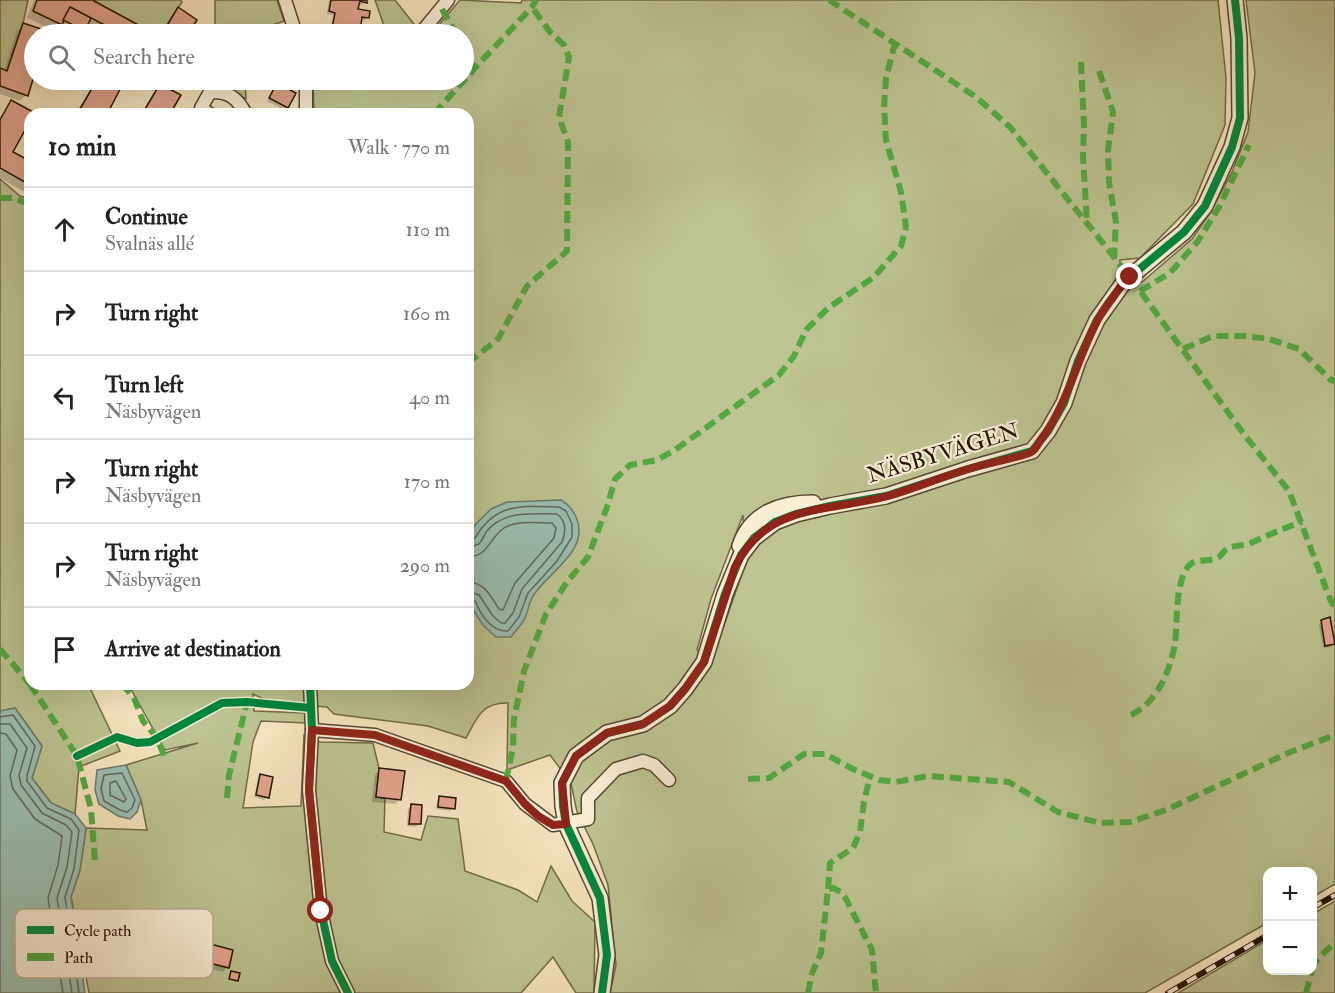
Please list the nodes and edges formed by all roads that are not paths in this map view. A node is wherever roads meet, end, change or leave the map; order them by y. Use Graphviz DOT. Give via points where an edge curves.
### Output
graph roads {
  1 [pos="285,0"];
  2 [pos="448,0"];
  3 [pos="1235,0"];
  4 [pos="293,24"];
  5 [pos="430,24"];
  6 [pos="306,90"];
  7 [pos="201,108"];
  8 [pos="243,108"];
  9 [pos="306,108"];
  10 [pos="310,690"];
  11 [pos="312,730"];
  12 [pos="669,780"];
  13 [pos="566,824"];
  14 [pos="348,993"];
  15 [pos="603,993"];
  1 -- 4 [label="street"];
  2 -- 5 [label="street"];
  3 -- 13 [label="street, NÄSBYVÄGEN" via="1240,118 1232,147 1205,206 1184,232 1124,282 1097,320 1064,403 1032,451 886,496 796,514 775,522 754,538 735,567 704,662 685,689 670,706 643,724 607,733 576,756 562,783"];
  6 -- 9 [label="street"];
  7 -- 8 [label="street" via="210,92 222,91 237,98"];
  10 -- 11 [label="street"];
  11 -- 13 [label="street" via="375,735 506,781 538,816 553,825"];
  11 -- 14 [label="street" via="309,790 321,911 332,961"];
  12 -- 13 [label="street" via="654,765 643,761 616,769 588,798 588,819"];
  13 -- 15 [label="street, NÄSBYVÄGEN" via="600,898 606,955"];
}
